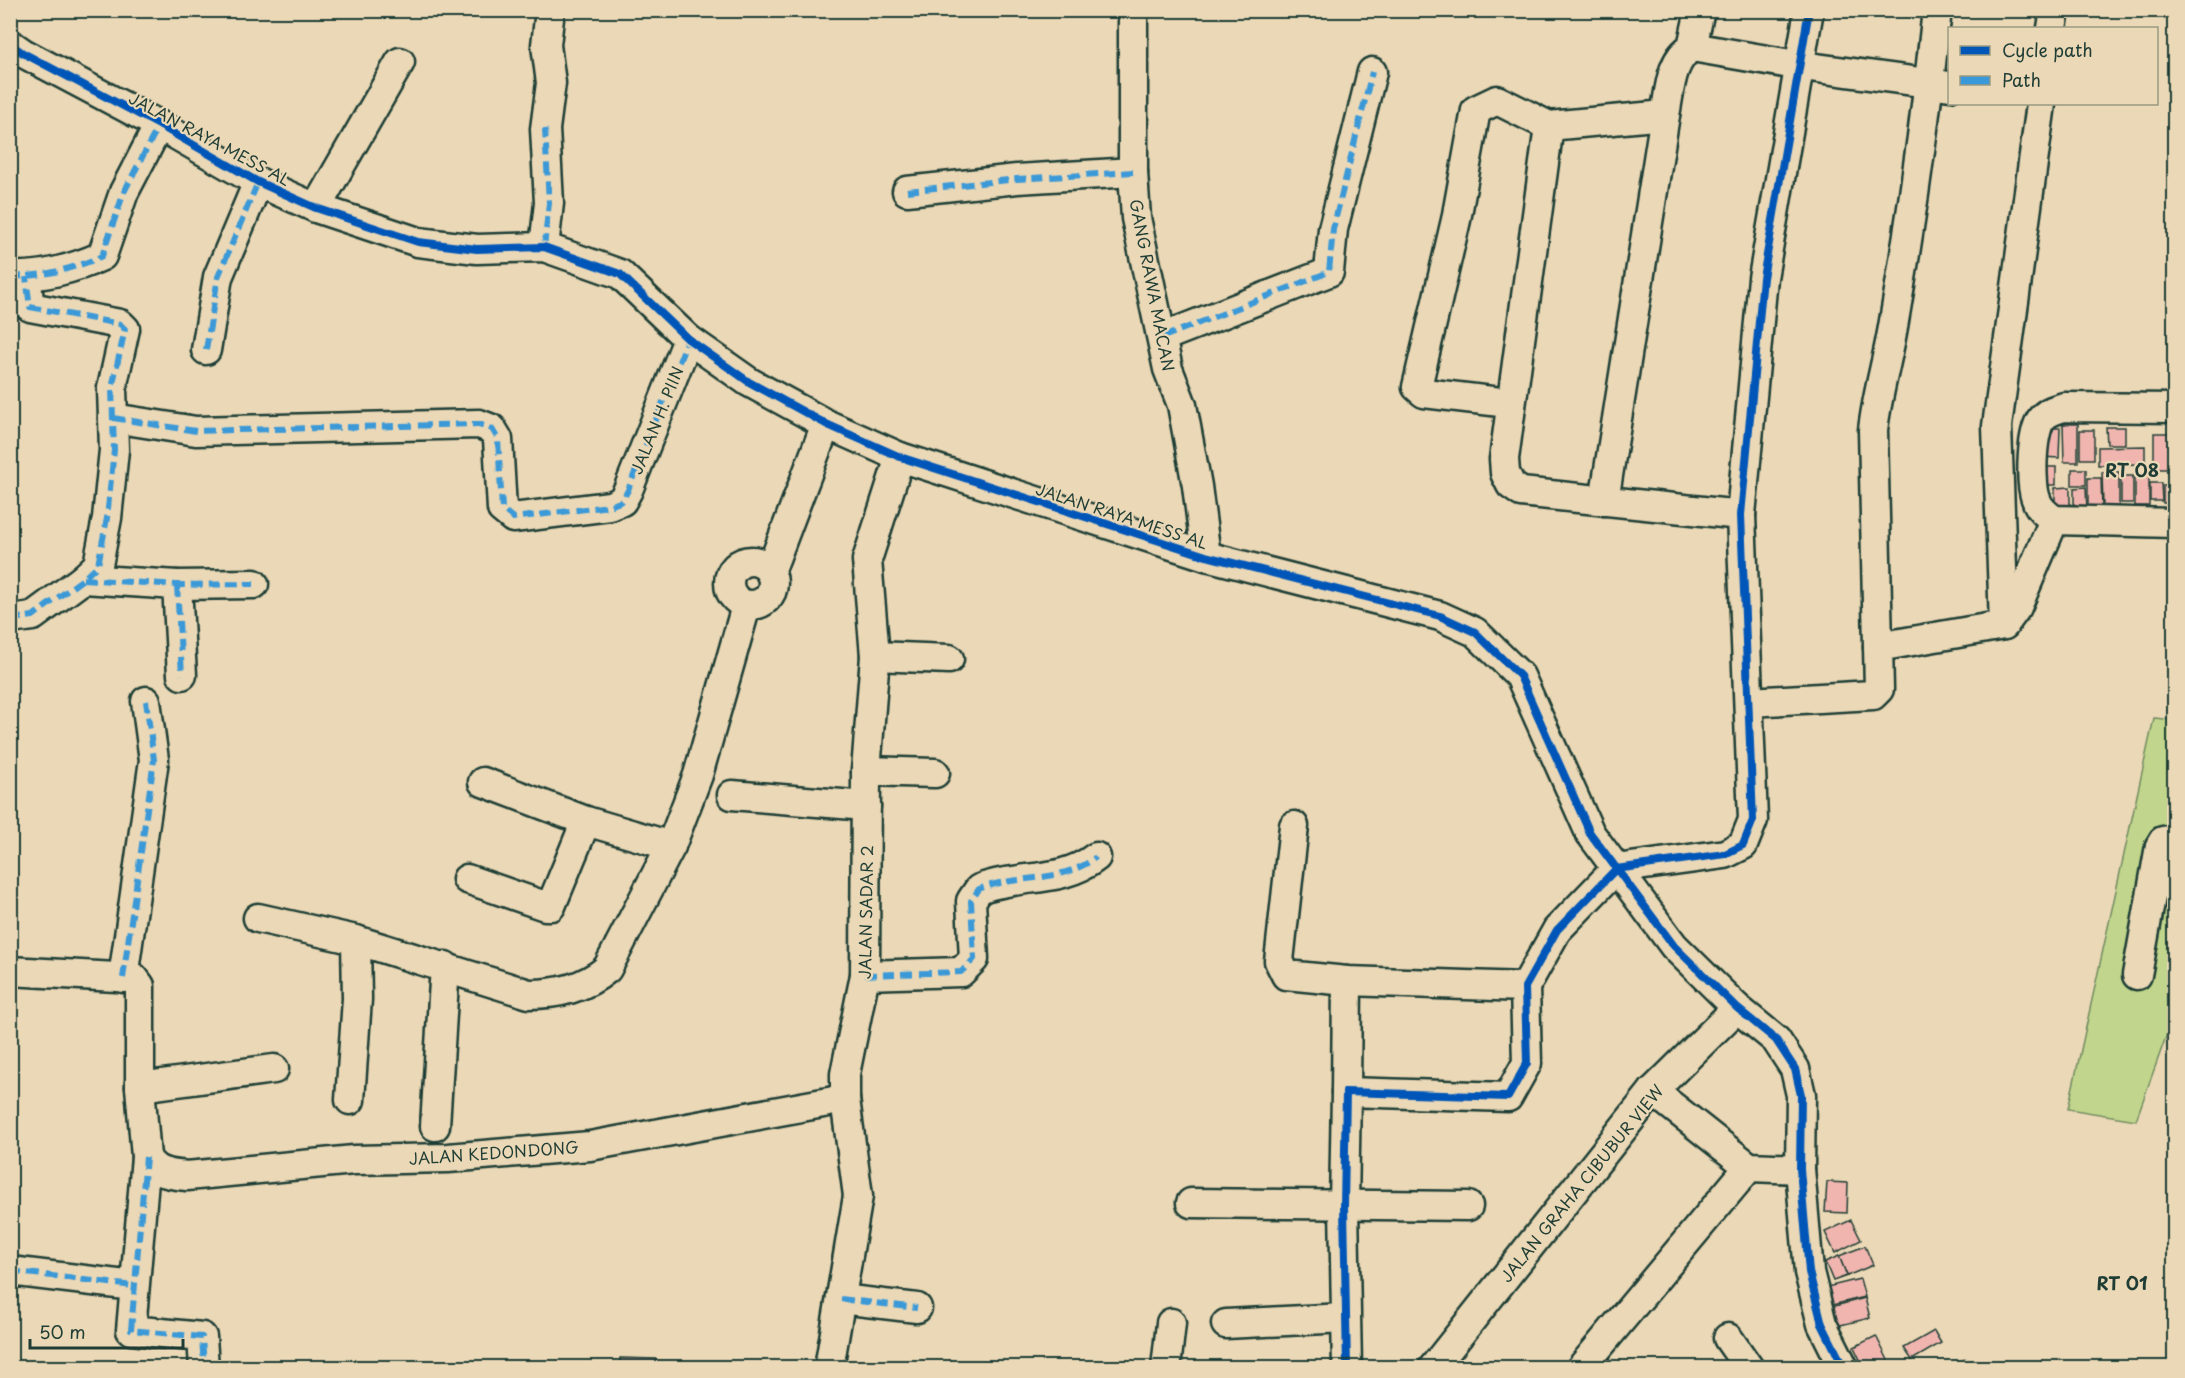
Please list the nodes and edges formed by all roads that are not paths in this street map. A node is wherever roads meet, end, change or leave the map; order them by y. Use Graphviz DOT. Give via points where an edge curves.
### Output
graph roads {
  1 [pos="550,10"];
  2 [pos="1133,10"];
  3 [pos="1700,10"];
  4 [pos="1809,10"];
  5 [pos="1937,10"];
  6 [pos="2055,10"];
  7 [pos="2052,27"];
  8 [pos="10,44"];
  9 [pos="1692,47"];
  10 [pos="400,62"];
  11 [pos="1802,66"];
  12 [pos="1372,72"];
  13 [pos="1939,85"];
  14 [pos="2041,105"];
  15 [pos="1665,115"];
  16 [pos="159,125"];
  17 [pos="1549,126"];
  18 [pos="1133,172"];
  19 [pos="258,182"];
  20 [pos="907,191"];
  21 [pos="316,208"];
  22 [pos="544,247"];
  23 [pos="18,277"];
  24 [pos="1163,337"];
  25 [pos="688,339"];
  26 [pos="206,350"];
  27 [pos="1509,403"];
  28 [pos="2175,408"];
  29 [pos="113,418"];
  30 [pos="826,424"];
  31 [pos="900,457"];
  32 [pos="1604,501"];
  33 [pos="1741,515"];
  34 [pos="2054,520"];
  35 [pos="2175,523"];
  36 [pos="1206,556"];
  37 [pos="770,572"];
  38 [pos="83,579"];
  39 [pos="254,584"];
  40 [pos="177,585"];
  41 [pos="746,606"];
  42 [pos="10,619"];
  43 [pos="2004,625"];
  44 [pos="1878,647"];
  45 [pos="875,656"];
  46 [pos="949,659"];
  47 [pos="182,675"];
  48 [pos="146,701"];
  49 [pos="1749,702"];
  50 [pos="866,771"];
  51 [pos="935,773"];
  52 [pos="483,782"];
  53 [pos="732,795"];
  54 [pos="866,806"];
  55 [pos="586,821"];
  56 [pos="1294,826"];
  57 [pos="2175,839"];
  58 [pos="671,846"];
  59 [pos="1096,857"];
  60 [pos="1616,869"];
  61 [pos="467,879"];
  62 [pos="258,918"];
  63 [pos="356,939"];
  64 [pos="445,966"];
  65 [pos="10,971"];
  66 [pos="865,975"];
  67 [pos="2137,975"];
  68 [pos="123,978"];
  69 [pos="1347,981"];
  70 [pos="1525,987"];
  71 [pos="1737,1008"];
  72 [pos="274,1069"];
  73 [pos="140,1087"];
  74 [pos="1653,1091"];
  75 [pos="1346,1092"];
  76 [pos="845,1099"];
  77 [pos="350,1100"];
  78 [pos="435,1126"];
  79 [pos="146,1157"];
  80 [pos="1749,1167"];
  81 [pos="1800,1169"];
  82 [pos="1191,1203"];
  83 [pos="1344,1206"];
  84 [pos="1468,1206"];
  85 [pos="10,1271"];
  86 [pos="134,1286"];
  87 [pos="841,1299"];
  88 [pos="916,1308"];
  89 [pos="1345,1318"];
  90 [pos="1171,1323"];
  91 [pos="1226,1324"];
  92 [pos="1728,1338"];
  93 [pos="204,1368"];
  94 [pos="829,1368"];
  95 [pos="1166,1368"];
  96 [pos="1347,1368"];
  97 [pos="1433,1368"];
  98 [pos="1581,1368"];
  99 [pos="1749,1368"];
  100 [pos="1844,1368"];
  1 -- 22 [label="street" via="546,45 551,83 545,129 549,203"];
  2 -- 18 [label="street, GANG RAWA MACAN"];
  3 -- 9 [label="street"];
  4 -- 11 [label="street"];
  5 -- 13 [label="street"];
  6 -- 7 [label="street"];
  8 -- 16 [label="street, JALAN RAYA MESS AL"];
  9 -- 11 [label="street"];
  9 -- 15 [label="street" via="1682,53 1676,64"];
  10 -- 21 [label="street"];
  11 -- 13 [label="street"];
  11 -- 33 [label="street" via="1763,279"];
  12 -- 24 [label="street" via="1333,229 1329,272"];
  13 -- 44 [label="street" via="1873,430"];
  14 -- 43 [label="street" via="1997,426"];
  15 -- 17 [label="street"];
  15 -- 32 [label="street"];
  16 -- 19 [label="street, JALAN RAYA MESS AL"];
  16 -- 23 [label="street" via="124,192 102,256"];
  17 -- 27 [label="street"];
  17 -- 27 [label="street" via="1497,100 1476,110 1456,220 1417,387 1424,393"];
  18 -- 20 [label="street"];
  18 -- 24 [label="street, GANG RAWA MACAN" via="1136,218"];
  19 -- 21 [label="street, JALAN RAYA MESS AL"];
  19 -- 26 [label="street" via="218,277"];
  21 -- 22 [label="street, JALAN RAYA MESS AL" via="418,242 477,249"];
  22 -- 25 [label="street, JALAN RAYA MESS AL" via="620,274"];
  23 -- 29 [label="street" via="30,307 120,324 124,329 112,388"];
  24 -- 36 [label="street, GANG RAWA MACAN" via="1168,369 1182,405"];
  25 -- 29 [label="street, JALAN H. PIIN" via="622,501 609,506 508,516 502,509 498,439 492,429 479,424 196,431"];
  25 -- 30 [label="street, JALAN RAYA MESS AL" via="748,382"];
  27 -- 32 [label="street" via="1504,459 1511,485 1521,492"];
  28 -- 34 [label="street" via="2064,407 2042,417 2035,429 2033,488 2041,509"];
  29 -- 38 [label="street" via="107,518 98,565"];
  30 -- 31 [label="street, JALAN RAYA MESS AL"];
  30 -- 37 [label="street"];
  31 -- 36 [label="street, JALAN RAYA MESS AL"];
  31 -- 45 [label="street, JALAN SADAR 2" via="867,560"];
  32 -- 33 [label="street"];
  33 -- 49 [label="street"];
  34 -- 35 [label="street"];
  34 -- 43 [label="street" via="2017,607"];
  36 -- 60 [label="street, JALAN RAYA MESS AL" via="1440,616 1475,632 1520,676 1590,833"];
  37 -- 41 [label="street" via="773,584 769,596 759,604"];
  37 -- 41 [label="street" via="764,565 747,561 732,571 732,596"];
  38 -- 40 [label="street"];
  38 -- 42 [label="street" via="33,616"];
  39 -- 40 [label="street"];
  40 -- 47 [label="street"];
  41 -- 58 [label="street" via="698,775"];
  43 -- 44 [label="street"];
  44 -- 49 [label="street" via="1879,689 1874,695"];
  45 -- 46 [label="street"];
  45 -- 50 [label="street, JALAN SADAR 2"];
  48 -- 68 [label="street" via="154,760"];
  49 -- 60 [label="street" via="1753,820 1743,845 1725,854"];
  50 -- 51 [label="street"];
  50 -- 54 [label="street, JALAN SADAR 2"];
  52 -- 55 [label="street"];
  53 -- 54 [label="street"];
  54 -- 66 [label="street, JALAN SADAR 2"];
  55 -- 58 [label="street"];
  55 -- 61 [label="street" via="551,906"];
  56 -- 69 [label="street" via="1279,961 1286,975"];
  57 -- 67 [label="street" via="2163,841 2160,846"];
  58 -- 64 [label="street" via="618,952 596,978 555,994 529,994"];
  59 -- 66 [label="street" via="1083,867 1066,872 979,889 971,901 974,959 961,972"];
  60 -- 70 [label="street" via="1557,930"];
  60 -- 71 [label="street, JALAN RAYA MESS AL" via="1674,946"];
  62 -- 63 [label="street"];
  63 -- 64 [label="street"];
  63 -- 77 [label="street" via="357,999"];
  64 -- 78 [label="street"];
  65 -- 68 [label="street"];
  66 -- 76 [label="street, JALAN SADAR 2" via="845,1074"];
  68 -- 73 [label="street" via="134,978 140,986"];
  69 -- 70 [label="street"];
  69 -- 75 [label="street"];
  70 -- 75 [label="street" via="1527,1063 1508,1097"];
  71 -- 74 [label="street, JALAN GRAHA CIBUBUR VIEW"];
  71 -- 81 [label="street, JALAN RAYA MESS AL" via="1776,1040 1795,1070 1802,1095"];
  72 -- 73 [label="street"];
  73 -- 79 [label="street"];
  74 -- 80 [label="street"];
  74 -- 97 [label="street, JALAN GRAHA CIBUBUR VIEW"];
  75 -- 83 [label="street"];
  76 -- 79 [label="street, JALAN KEDONDONG" via="590,1146 459,1157 354,1160 187,1176 151,1167"];
  76 -- 87 [label="street, JALAN SADAR 2" via="858,1196"];
  79 -- 86 [label="street"];
  80 -- 81 [label="street"];
  80 -- 98 [label="street"];
  81 -- 100 [label="street, JALAN RAYA MESS AL" via="1809,1272 1822,1324"];
  82 -- 83 [label="street"];
  83 -- 84 [label="street"];
  83 -- 89 [label="street"];
  85 -- 86 [label="street"];
  86 -- 93 [label="street" via="131,1330 202,1337"];
  87 -- 88 [label="street"];
  87 -- 94 [label="street, JALAN SADAR 2"];
  89 -- 91 [label="street"];
  89 -- 96 [label="street"];
  90 -- 95 [label="street"];
  92 -- 99 [label="street"];
}
